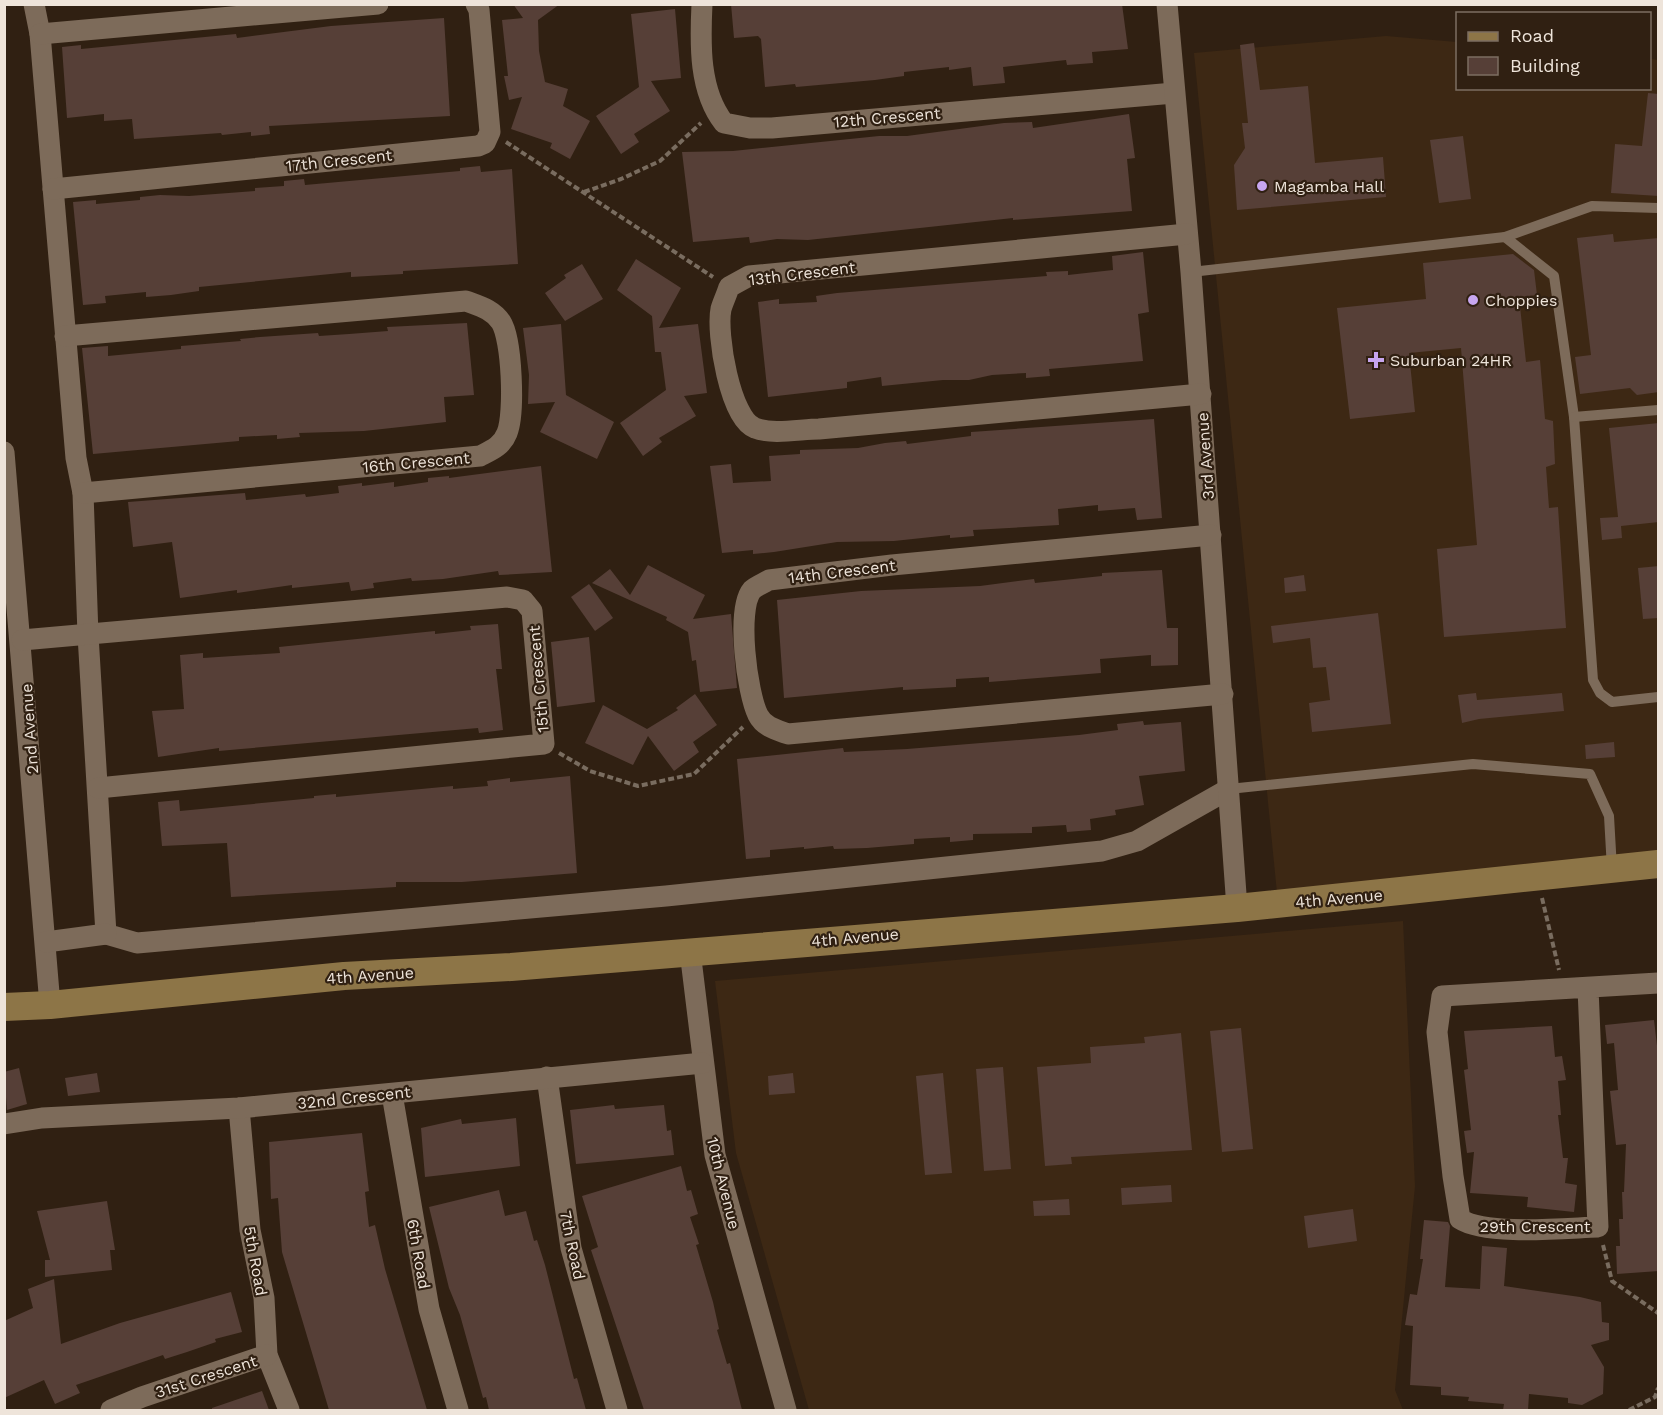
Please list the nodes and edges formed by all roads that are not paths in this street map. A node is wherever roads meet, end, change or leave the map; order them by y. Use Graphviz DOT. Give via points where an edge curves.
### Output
graph roads {
  1 [pos="34,4"];
  2 [pos="378,4"];
  3 [pos="476,4"];
  4 [pos="702,4"];
  5 [pos="1167,4"];
  6 [pos="40,34"];
  7 [pos="1174,93"];
  8 [pos="53,189"];
  9 [pos="1659,208"];
  10 [pos="1187,234"];
  11 [pos="1505,237"];
  12 [pos="1191,272"];
  13 [pos="65,336"];
  14 [pos="1201,394"];
  15 [pos="1659,410"];
  16 [pos="1574,417"];
  17 [pos="4,452"];
  18 [pos="83,493"];
  19 [pos="1211,535"];
  20 [pos="88,635"];
  21 [pos="22,640"];
  22 [pos="1223,694"];
  23 [pos="1659,697"];
  24 [pos="98,788"];
  25 [pos="1229,789"];
  26 [pos="1659,864"];
  27 [pos="1612,869"];
  28 [pos="1237,908"];
  29 [pos="106,934"];
  30 [pos="46,942"];
  31 [pos="690,951"];
  32 [pos="1659,983"];
  33 [pos="1588,988"];
  34 [pos="50,1005"];
  35 [pos="4,1006"];
  36 [pos="703,1063"];
  37 [pos="547,1077"];
  38 [pos="392,1094"];
  39 [pos="239,1108"];
  40 [pos="4,1124"];
  41 [pos="267,1356"];
  42 [pos="111,1410"];
  43 [pos="290,1410"];
  44 [pos="458,1410"];
  45 [pos="617,1410"];
  46 [pos="786,1410"];
  1 -- 6 [label="street"];
  2 -- 6 [label="street"];
  3 -- 8 [label="street, 17th Crescent" via="490,132 484,143"];
  4 -- 7 [label="street, 12th Crescent" via="707,94 724,123 736,127 772,128"];
  5 -- 7 [label="street, 3rd Avenue"];
  6 -- 8 [label="street"];
  7 -- 10 [label="street, 3rd Avenue"];
  8 -- 13 [label="street"];
  9 -- 11 [label="lane" via="1593,206"];
  10 -- 12 [label="street, 3rd Avenue"];
  10 -- 14 [label="street, 13th Crescent" via="749,276 729,287 721,310 732,398 746,423 756,429 819,429"];
  11 -- 12 [label="lane"];
  11 -- 16 [label="lane" via="1554,276"];
  12 -- 14 [label="street, 3rd Avenue"];
  13 -- 18 [label="street"];
  13 -- 18 [label="street, 16th Crescent" via="466,301 489,309 502,323 508,345 507,432 497,447 480,456"];
  14 -- 19 [label="street, 3rd Avenue"];
  15 -- 16 [label="lane"];
  16 -- 23 [label="lane" via="1593,680 1600,693 1612,702"];
  17 -- 21 [label="street, 2nd Avenue"];
  18 -- 20 [label="street"];
  19 -- 22 [label="street, 3rd Avenue"];
  19 -- 22 [label="street, 14th Crescent" via="769,580 753,590 746,606 748,680 758,715 769,728 788,734"];
  20 -- 21 [label="street, 15th Crescent"];
  20 -- 24 [label="street"];
  20 -- 24 [label="street, 15th Crescent" via="507,597 523,600 532,611 544,744"];
  21 -- 30 [label="street, 2nd Avenue"];
  22 -- 25 [label="street, 3rd Avenue"];
  24 -- 29 [label="street"];
  25 -- 27 [label="lane" via="1473,764 1590,774 1609,816"];
  25 -- 28 [label="street, 3rd Avenue"];
  25 -- 29 [label="street" via="1137,841 1102,851 666,896 137,943"];
  26 -- 27 [label="street, 4th Avenue"];
  27 -- 28 [label="street, 4th Avenue"];
  28 -- 31 [label="street, 4th Avenue"];
  29 -- 30 [label="street"];
  30 -- 34 [label="street, 2nd Avenue"];
  31 -- 34 [label="street, 4th Avenue" via="511,967 344,976"];
  31 -- 36 [label="street, 10th Avenue"];
  32 -- 33 [label="street"];
  33 -- 33 [label="street, 29th Crescent" via="1442,996 1437,1032 1460,1219 1478,1227 1598,1227"];
  34 -- 35 [label="street, 4th Avenue"];
  36 -- 37 [label="street, 32nd Crescent"];
  36 -- 46 [label="street, 10th Avenue" via="714,1155"];
  37 -- 38 [label="street, 32nd Crescent"];
  37 -- 45 [label="street, 7th Road" via="571,1248"];
  38 -- 39 [label="street, 32nd Crescent"];
  38 -- 44 [label="street, 6th Road" via="429,1309"];
  39 -- 40 [label="street, 32nd Crescent" via="42,1118"];
  39 -- 41 [label="street, 5th Road" via="250,1230 264,1298"];
  41 -- 42 [label="street, 31st Crescent"];
  41 -- 43 [label="street, 5th Road"];
}
